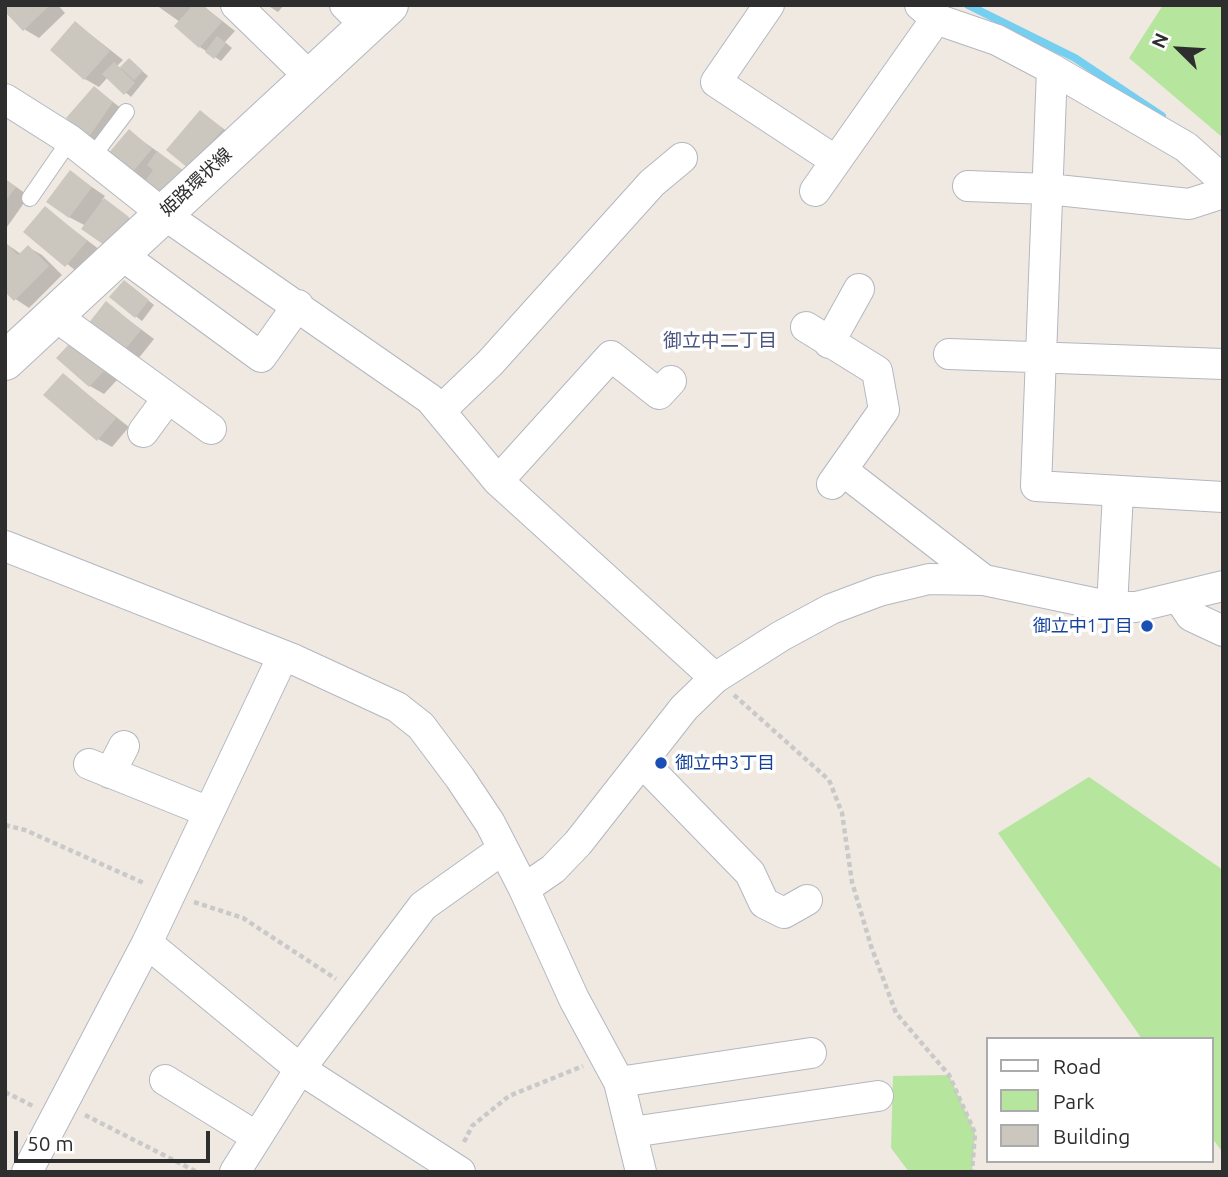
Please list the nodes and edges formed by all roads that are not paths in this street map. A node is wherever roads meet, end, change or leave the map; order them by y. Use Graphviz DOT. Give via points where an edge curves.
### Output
graph roads {
  1 [pos="236,5"];
  2 [pos="769,5"];
  3 [pos="367,12"];
  4 [pos="928,12"];
  5 [pos="1052,69"];
  6 [pos="310,78"];
  7 [pos="5,99"];
  8 [pos="126,112"];
  9 [pos="81,148"];
  10 [pos="682,158"];
  11 [pos="836,161"];
  12 [pos="1223,180"];
  13 [pos="968,186"];
  14 [pos="1048,189"];
  15 [pos="815,191"];
  16 [pos="1223,193"];
  17 [pos="30,198"];
  18 [pos="162,213"];
  19 [pos="119,253"];
  20 [pos="859,289"];
  21 [pos="298,305"];
  22 [pos="54,315"];
  23 [pos="949,354"];
  24 [pos="1041,358"];
  25 [pos="5,361"];
  26 [pos="1223,364"];
  27 [pos="671,381"];
  28 [pos="168,398"];
  29 [pos="440,411"];
  30 [pos="211,429"];
  31 [pos="143,432"];
  32 [pos="498,481"];
  33 [pos="1118,493"];
  34 [pos="1223,497"];
  35 [pos="5,546"];
  36 [pos="984,580"];
  37 [pos="1223,586"];
  38 [pos="1179,598"];
  39 [pos="1112,607"];
  40 [pos="1223,631"];
  41 [pos="283,656"];
  42 [pos="715,678"];
  43 [pos="124,746"];
  44 [pos="642,762"];
  45 [pos="209,812"];
  46 [pos="503,849"];
  47 [pos="524,889"];
  48 [pos="807,900"];
  49 [pos="148,943"];
  50 [pos="811,1053"];
  51 [pos="300,1069"];
  52 [pos="613,1069"];
  53 [pos="165,1080"];
  54 [pos="878,1097"];
  55 [pos="632,1132"];
  56 [pos="257,1138"];
  57 [pos="456,1170"];
  58 [pos="27,1172"];
  59 [pos="235,1172"];
  60 [pos="641,1172"];
  1 -- 6 [label="street"];
  2 -- 11 [label="street" via="716,82"];
  3 -- 6 [label="main road, 姫路環状線"];
  4 -- 5 [label="street"];
  4 -- 11 [label="street"];
  5 -- 12 [label="street" via="1185,147"];
  5 -- 14 [label="street"];
  6 -- 18 [label="main road, 姫路環状線"];
  7 -- 9 [label="street"];
  8 -- 9 [label="lane"];
  9 -- 17 [label="lane"];
  9 -- 18 [label="street"];
  10 -- 29 [label="street" via="652,183 490,363"];
  11 -- 15 [label="street"];
  13 -- 14 [label="street"];
  14 -- 16 [label="street" via="1189,204"];
  14 -- 24 [label="street"];
  18 -- 19 [label="main road, 姫路環状線"];
  18 -- 21 [label="street"];
  19 -- 21 [label="street" via="261,357"];
  19 -- 22 [label="main road, 姫路環状線"];
  20 -- 36 [label="street" via="817,335 877,371 884,410 837,477"];
  21 -- 29 [label="street" via="430,399"];
  22 -- 25 [label="main road, 姫路環状線"];
  22 -- 28 [label="street"];
  23 -- 24 [label="street"];
  24 -- 26 [label="street"];
  24 -- 33 [label="street" via="1036,486"];
  27 -- 32 [label="street" via="659,394 611,356"];
  28 -- 30 [label="street"];
  28 -- 31 [label="street"];
  29 -- 32 [label="street"];
  32 -- 42 [label="street"];
  33 -- 34 [label="street"];
  33 -- 39 [label="street"];
  35 -- 41 [label="street"];
  36 -- 39 [label="street"];
  36 -- 42 [label="street" via="929,579 879,591 831,609"];
  37 -- 38 [label="street"];
  38 -- 39 [label="street"];
  38 -- 40 [label="street" via="1191,616"];
  41 -- 45 [label="street"];
  41 -- 46 [label="street" via="369,691 421,726 460,778"];
  42 -- 44 [label="street" via="684,708"];
  43 -- 45 [label="street" via="100,768"];
  44 -- 47 [label="street" via="579,843"];
  44 -- 48 [label="street" via="750,873 764,903 784,913"];
  45 -- 49 [label="street"];
  46 -- 47 [label="street"];
  46 -- 51 [label="street" via="423,906"];
  47 -- 52 [label="street"];
  49 -- 51 [label="street"];
  49 -- 58 [label="street"];
  50 -- 52 [label="street"];
  51 -- 56 [label="street"];
  51 -- 57 [label="street"];
  52 -- 55 [label="street"];
  53 -- 56 [label="street"];
  54 -- 55 [label="street"];
  55 -- 60 [label="street"];
  56 -- 59 [label="street"];
}
